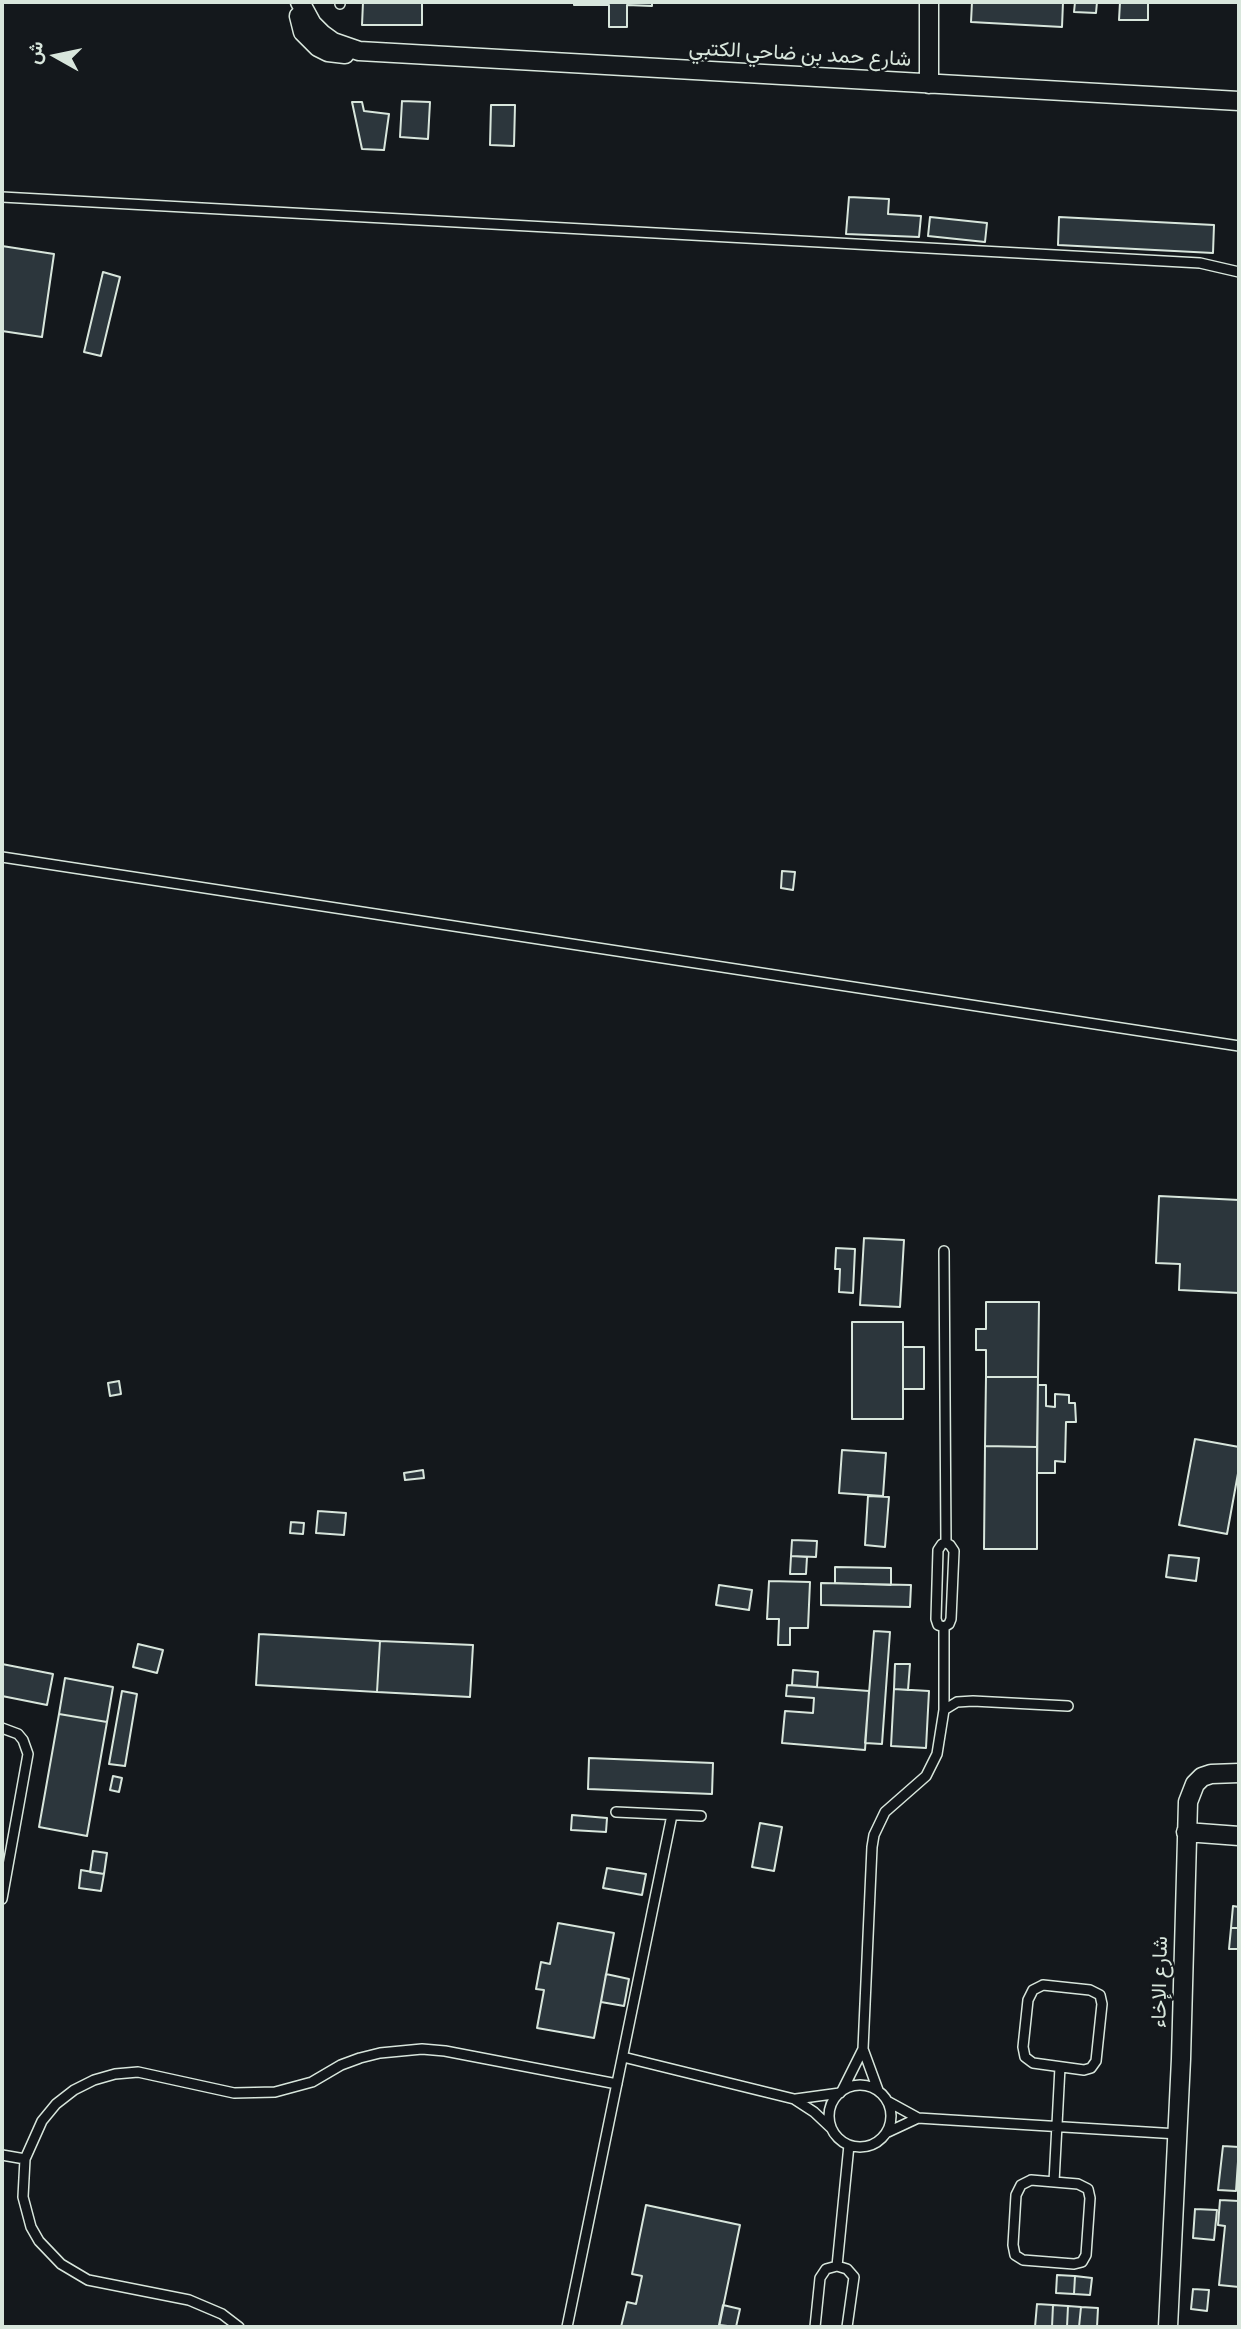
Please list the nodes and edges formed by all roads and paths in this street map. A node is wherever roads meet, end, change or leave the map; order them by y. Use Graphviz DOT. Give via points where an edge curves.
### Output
graph roads {
  1 [pos="300,2"];
  2 [pos="929,2"];
  3 [pos="929,84"];
  4 [pos="1239,101"];
  5 [pos="2,197"];
  6 [pos="1239,272"];
  7 [pos="2,857"];
  8 [pos="1239,1046"];
  9 [pos="944,1251"];
  10 [pos="946,1543"];
  11 [pos="944,1627"];
  12 [pos="1069,1706"];
  13 [pos="944,1710"];
  14 [pos="2,1728"];
  15 [pos="1239,1773"];
  16 [pos="615,1812"];
  17 [pos="672,1815"];
  18 [pos="701,1816"];
  19 [pos="1186,1832"];
  20 [pos="1239,1836"];
  21 [pos="6,1851"];
  22 [pos="2,1899"];
  23 [pos="863,2049"];
  24 [pos="623,2057"];
  25 [pos="1060,2067"];
  26 [pos="617,2084"];
  27 [pos="877,2090"];
  28 [pos="841,2092"];
  29 [pos="794,2099"];
  30 [pos="887,2101"];
  31 [pos="918,2118"];
  32 [pos="1057,2126"];
  33 [pos="831,2128"];
  34 [pos="886,2133"];
  35 [pos="1178,2134"];
  36 [pos="849,2145"];
  37 [pos="2,2155"];
  38 [pos="25,2160"];
  39 [pos="1054,2182"];
  40 [pos="836,2266"];
  41 [pos="239,2327"];
  42 [pos="567,2327"];
  43 [pos="815,2327"];
  44 [pos="847,2327"];
  45 [pos="1168,2327"];
  1 -- 3 [label="street, شارع حمد بن ضاحي الكتبي" via="303,32 318,47 338,55 359,51"];
  2 -- 3 [label="street"];
  3 -- 4 [label="street, شارع حمد بن ضاحي الكتبي"];
  5 -- 6 [label="lane" via="1200,263"];
  7 -- 8 [label="lane"];
  9 -- 10 [label="lane"];
  10 -- 11 [label="lane" via="954,1551 951,1619"];
  10 -- 11 [label="lane" via="938,1550 936,1619"];
  11 -- 13 [label="lane"];
  12 -- 13 [label="lane" via="973,1700"];
  13 -- 23 [label="lane" via="933,1765 885,1812 874,1835"];
  14 -- 21 [label="lane" via="18,1734 28,1754"];
  15 -- 19 [label="street, شارع الإخاء" via="1211,1774 1195,1784 1188,1802"];
  16 -- 17 [label="lane"];
  17 -- 18 [label="lane"];
  17 -- 24 [label="lane"];
  19 -- 20 [label="street"];
  19 -- 35 [label="street, شارع الإخاء"];
  21 -- 22 [label="lane"];
  23 -- 27 [label="lane"];
  23 -- 28 [label="lane"];
  24 -- 26 [label="lane"];
  24 -- 29 [label="lane"];
  25 -- 25 [label="lane" via="1084,2070 1094,2064 1102,1999 1090,1990 1043,1985 1033,1990 1028,2000 1023,2053 1033,2063"];
  25 -- 32 [label="lane"];
  26 -- 38 [label="lane" via="422,2049 370,2055 296,2088 255,2094 160,2076 116,2074 94,2080 56,2104 41,2121"];
  26 -- 42 [label="lane"];
  27 -- 28 [label="lane" via="859,2085"];
  27 -- 30 [label="lane"];
  28 -- 29 [label="lane"];
  28 -- 33 [label="lane" via="830,2109"];
  29 -- 33 [label="lane"];
  30 -- 31 [label="lane"];
  30 -- 34 [label="lane" via="891,2117"];
  31 -- 32 [label="lane"];
  31 -- 34 [label="lane"];
  32 -- 35 [label="lane"];
  32 -- 39 [label="lane"];
  33 -- 36 [label="lane"];
  34 -- 36 [label="lane" via="866,2147"];
  35 -- 45 [label="street, شارع الإخاء"];
  36 -- 40 [label="lane"];
  37 -- 38 [label="lane"];
  38 -- 41 [label="lane" via="23,2197 29,2220 39,2241 61,2264 96,2283 189,2300"];
  39 -- 39 [label="lane" via="1031,2180 1018,2190 1013,2250 1023,2260 1078,2264 1086,2255 1090,2194 1084,2186"];
  40 -- 43 [label="lane" via="820,2278"];
  40 -- 44 [label="lane" via="854,2277"];
}
